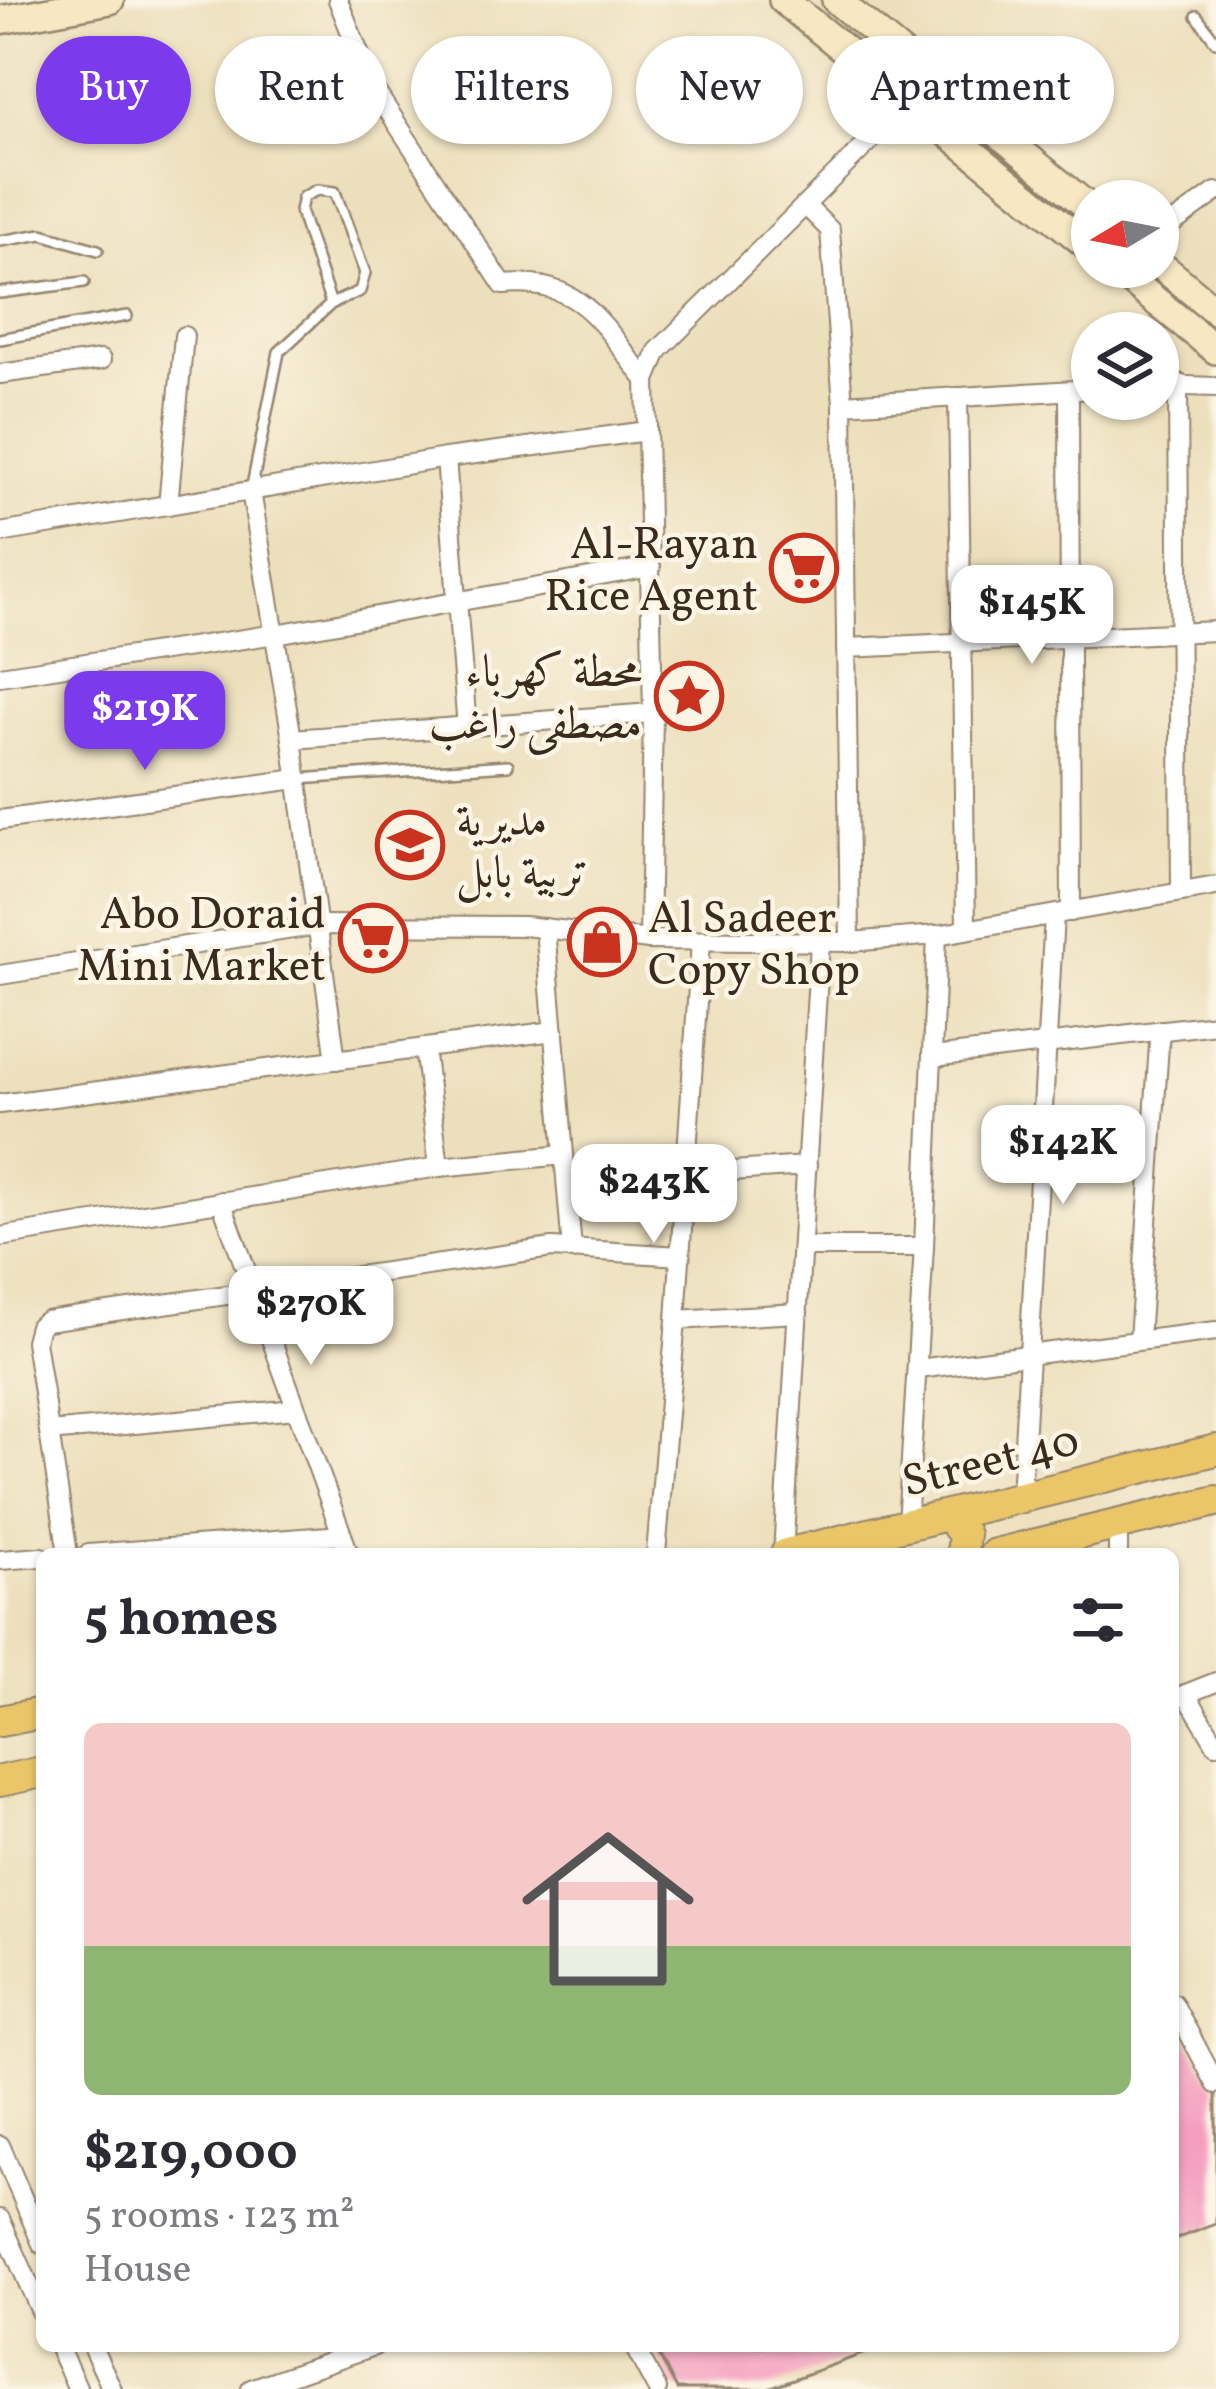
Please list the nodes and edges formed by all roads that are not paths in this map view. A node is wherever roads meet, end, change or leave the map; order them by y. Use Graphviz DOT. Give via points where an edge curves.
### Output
graph roads {
  1 [pos="110,0"];
  2 [pos="338,0"];
  3 [pos="783,0"];
  4 [pos="836,0"];
  5 [pos="1197,16"];
  6 [pos="0,20"];
  7 [pos="828,36"];
  8 [pos="1216,42"];
  9 [pos="867,144"];
  10 [pos="963,144"];
  11 [pos="1071,192"];
  12 [pos="1216,192"];
  13 [pos="806,206"];
  14 [pos="1179,219"];
  15 [pos="1071,232"];
  16 [pos="0,241"];
  17 [pos="98,250"];
  18 [pos="1179,280"];
  19 [pos="84,282"];
  20 [pos="1140,288"];
  21 [pos="0,293"];
  22 [pos="331,304"];
  23 [pos="1216,311"];
  24 [pos="127,316"];
  25 [pos="184,336"];
  26 [pos="0,339"];
  27 [pos="1216,350"];
  28 [pos="101,360"];
  29 [pos="0,374"];
  30 [pos="646,380"];
  31 [pos="1179,384"];
  32 [pos="1216,386"];
  33 [pos="1069,391"];
  34 [pos="958,397"];
  35 [pos="843,404"];
  36 [pos="1170,420"];
  37 [pos="647,431"];
  38 [pos="446,458"];
  39 [pos="251,491"];
  40 [pos="168,505"];
  41 [pos="0,533"];
  42 [pos="651,567"];
  43 [pos="455,602"];
  44 [pos="1216,631"];
  45 [pos="1180,633"];
  46 [pos="276,634"];
  47 [pos="1070,638"];
  48 [pos="962,643"];
  49 [pos="846,648"];
  50 [pos="0,676"];
  51 [pos="653,713"];
  52 [pos="467,729"];
  53 [pos="292,740"];
  54 [pos="508,765"];
  55 [pos="297,779"];
  56 [pos="0,820"];
  57 [pos="1216,886"];
  58 [pos="1181,892"];
  59 [pos="1063,913"];
  60 [pos="319,925"];
  61 [pos="545,928"];
  62 [pos="966,929"];
  63 [pos="938,935"];
  64 [pos="649,940"];
  65 [pos="701,941"];
  66 [pos="820,942"];
  67 [pos="850,942"];
  68 [pos="0,975"];
  69 [pos="1216,1024"];
  70 [pos="1160,1030"];
  71 [pos="554,1031"];
  72 [pos="1046,1043"];
  73 [pos="424,1048"];
  74 [pos="933,1057"];
  75 [pos="336,1060"];
  76 [pos="0,1104"];
  77 [pos="564,1156"];
  78 [pos="439,1166"];
  79 [pos="807,1166"];
  80 [pos="686,1174"];
  81 [pos="221,1201"];
  82 [pos="0,1237"];
  83 [pos="924,1246"];
  84 [pos="802,1247"];
  85 [pos="572,1250"];
  86 [pos="681,1256"];
  87 [pos="254,1289"];
  88 [pos="798,1313"];
  89 [pos="676,1320"];
  90 [pos="1216,1331"];
  91 [pos="1139,1340"];
  92 [pos="1027,1354"];
  93 [pos="918,1369"];
  94 [pos="296,1408"];
  95 [pos="49,1432"];
  96 [pos="1216,1450"];
  97 [pos="1015,1499"];
  98 [pos="1216,1502"];
  99 [pos="949,1515"];
  100 [pos="907,1525"];
  101 [pos="1118,1539"];
  102 [pos="345,1545"];
  103 [pos="67,1548"];
  104 [pos="259,1548"];
  105 [pos="657,1548"];
  106 [pos="784,1548"];
  107 [pos="809,1548"];
  108 [pos="963,1548"];
  109 [pos="1007,1548"];
  110 [pos="1042,1548"];
  111 [pos="36,1557"];
  112 [pos="0,1560"];
  113 [pos="1216,1682"];
  114 [pos="1180,1696"];
  115 [pos="36,1714"];
  116 [pos="0,1721"];
  117 [pos="1216,1744"];
  118 [pos="36,1773"];
  119 [pos="0,1781"];
  120 [pos="1179,2014"];
  121 [pos="1216,2084"];
  122 [pos="0,2145"];
  123 [pos="0,2219"];
  124 [pos="36,2230"];
  125 [pos="36,2246"];
  126 [pos="11,2264"];
  127 [pos="36,2304"];
  128 [pos="61,2352"];
  129 [pos="95,2352"];
  130 [pos="357,2352"];
  131 [pos="637,2352"];
  132 [pos="79,2389"];
  133 [pos="112,2389"];
  134 [pos="251,2389"];
  135 [pos="657,2389"];
  1 -- 6 [label="main road"];
  2 -- 30 [label="street" via="372,86 503,285 567,291"];
  3 -- 7 [label="main road"];
  4 -- 11 [label="main road"];
  5 -- 8 [label="lane"];
  9 -- 13 [label="street"];
  10 -- 15 [label="main road"];
  12 -- 14 [label="street"];
  13 -- 30 [label="street" via="658,351"];
  13 -- 35 [label="street" via="830,230"];
  16 -- 17 [label="lane" via="42,234"];
  18 -- 23 [label="main road"];
  19 -- 21 [label="lane"];
  20 -- 27 [label="main road"];
  22 -- 22 [label="lane" via="300,211 303,197 317,190 335,192 365,273 360,291"];
  22 -- 39 [label="lane" via="279,352"];
  24 -- 26 [label="lane"];
  25 -- 40 [label="street"];
  28 -- 29 [label="street"];
  30 -- 37 [label="street"];
  31 -- 32 [label="street"];
  33 -- 34 [label="street"];
  33 -- 47 [label="street"];
  34 -- 35 [label="street"];
  34 -- 48 [label="street"];
  35 -- 49 [label="street"];
  36 -- 45 [label="street"];
  37 -- 38 [label="street"];
  37 -- 42 [label="street"];
  38 -- 39 [label="street"];
  38 -- 43 [label="street"];
  39 -- 40 [label="street"];
  39 -- 46 [label="street"];
  40 -- 41 [label="street"];
  42 -- 43 [label="street"];
  42 -- 51 [label="street"];
  43 -- 46 [label="street"];
  43 -- 52 [label="street"];
  44 -- 45 [label="street"];
  45 -- 47 [label="street"];
  45 -- 58 [label="street"];
  46 -- 50 [label="street"];
  46 -- 53 [label="street"];
  47 -- 48 [label="street"];
  47 -- 59 [label="street"];
  48 -- 49 [label="street"];
  48 -- 62 [label="street"];
  49 -- 67 [label="street"];
  51 -- 52 [label="street"];
  51 -- 64 [label="street"];
  52 -- 53 [label="street"];
  53 -- 55 [label="street"];
  54 -- 55 [label="lane"];
  55 -- 56 [label="street"];
  55 -- 60 [label="street"];
  57 -- 58 [label="street"];
  58 -- 59 [label="street"];
  59 -- 62 [label="street"];
  59 -- 72 [label="street"];
  60 -- 61 [label="street"];
  60 -- 68 [label="street"];
  60 -- 75 [label="street"];
  61 -- 64 [label="street"];
  61 -- 71 [label="street"];
  62 -- 63 [label="street"];
  63 -- 67 [label="street"];
  63 -- 74 [label="street"];
  64 -- 65 [label="street"];
  65 -- 66 [label="street"];
  65 -- 80 [label="street"];
  66 -- 67 [label="street"];
  66 -- 79 [label="street"];
  69 -- 70 [label="street"];
  70 -- 72 [label="street"];
  70 -- 91 [label="street"];
  71 -- 73 [label="street"];
  71 -- 77 [label="street"];
  72 -- 74 [label="street"];
  72 -- 92 [label="street"];
  73 -- 75 [label="street"];
  73 -- 78 [label="street"];
  74 -- 83 [label="street"];
  75 -- 76 [label="street"];
  77 -- 78 [label="street"];
  77 -- 85 [label="street"];
  78 -- 81 [label="street"];
  79 -- 80 [label="street"];
  79 -- 84 [label="street"];
  80 -- 86 [label="street"];
  81 -- 82 [label="street"];
  81 -- 87 [label="street"];
  83 -- 84 [label="street"];
  83 -- 93 [label="street"];
  84 -- 88 [label="street"];
  85 -- 86 [label="street"];
  85 -- 87 [label="street"];
  86 -- 89 [label="street"];
  87 -- 94 [label="street"];
  87 -- 95 [label="street" via="39,1326"];
  88 -- 89 [label="street"];
  88 -- 106 [label="street"];
  89 -- 105 [label="street"];
  90 -- 91 [label="street"];
  91 -- 92 [label="street"];
  92 -- 93 [label="street"];
  92 -- 97 [label="street"];
  93 -- 100 [label="street"];
  94 -- 95 [label="street"];
  94 -- 102 [label="street"];
  95 -- 103 [label="street"];
  96 -- 97 [label="main road, Street 40"];
  97 -- 99 [label="main road, Street 40"];
  97 -- 109 [label="main road" via="1002,1524"];
  98 -- 101 [label="main road, Street 40"];
  99 -- 100 [label="main road, Street 40"];
  99 -- 108 [label="main road" via="964,1535"];
  100 -- 107 [label="main road, Street 40"];
  101 -- 110 [label="main road, Street 40"];
  102 -- 104 [label="street"];
  111 -- 112 [label="street"];
  113 -- 114 [label="street"];
  114 -- 117 [label="street"];
  115 -- 116 [label="main road"];
  118 -- 119 [label="main road"];
  120 -- 121 [label="street"];
  122 -- 124 [label="street"];
  123 -- 126 [label="street"];
  125 -- 126 [label="street"];
  126 -- 127 [label="street"];
  128 -- 132 [label="street"];
  129 -- 133 [label="street"];
  130 -- 134 [label="street"];
  131 -- 135 [label="street"];
}
